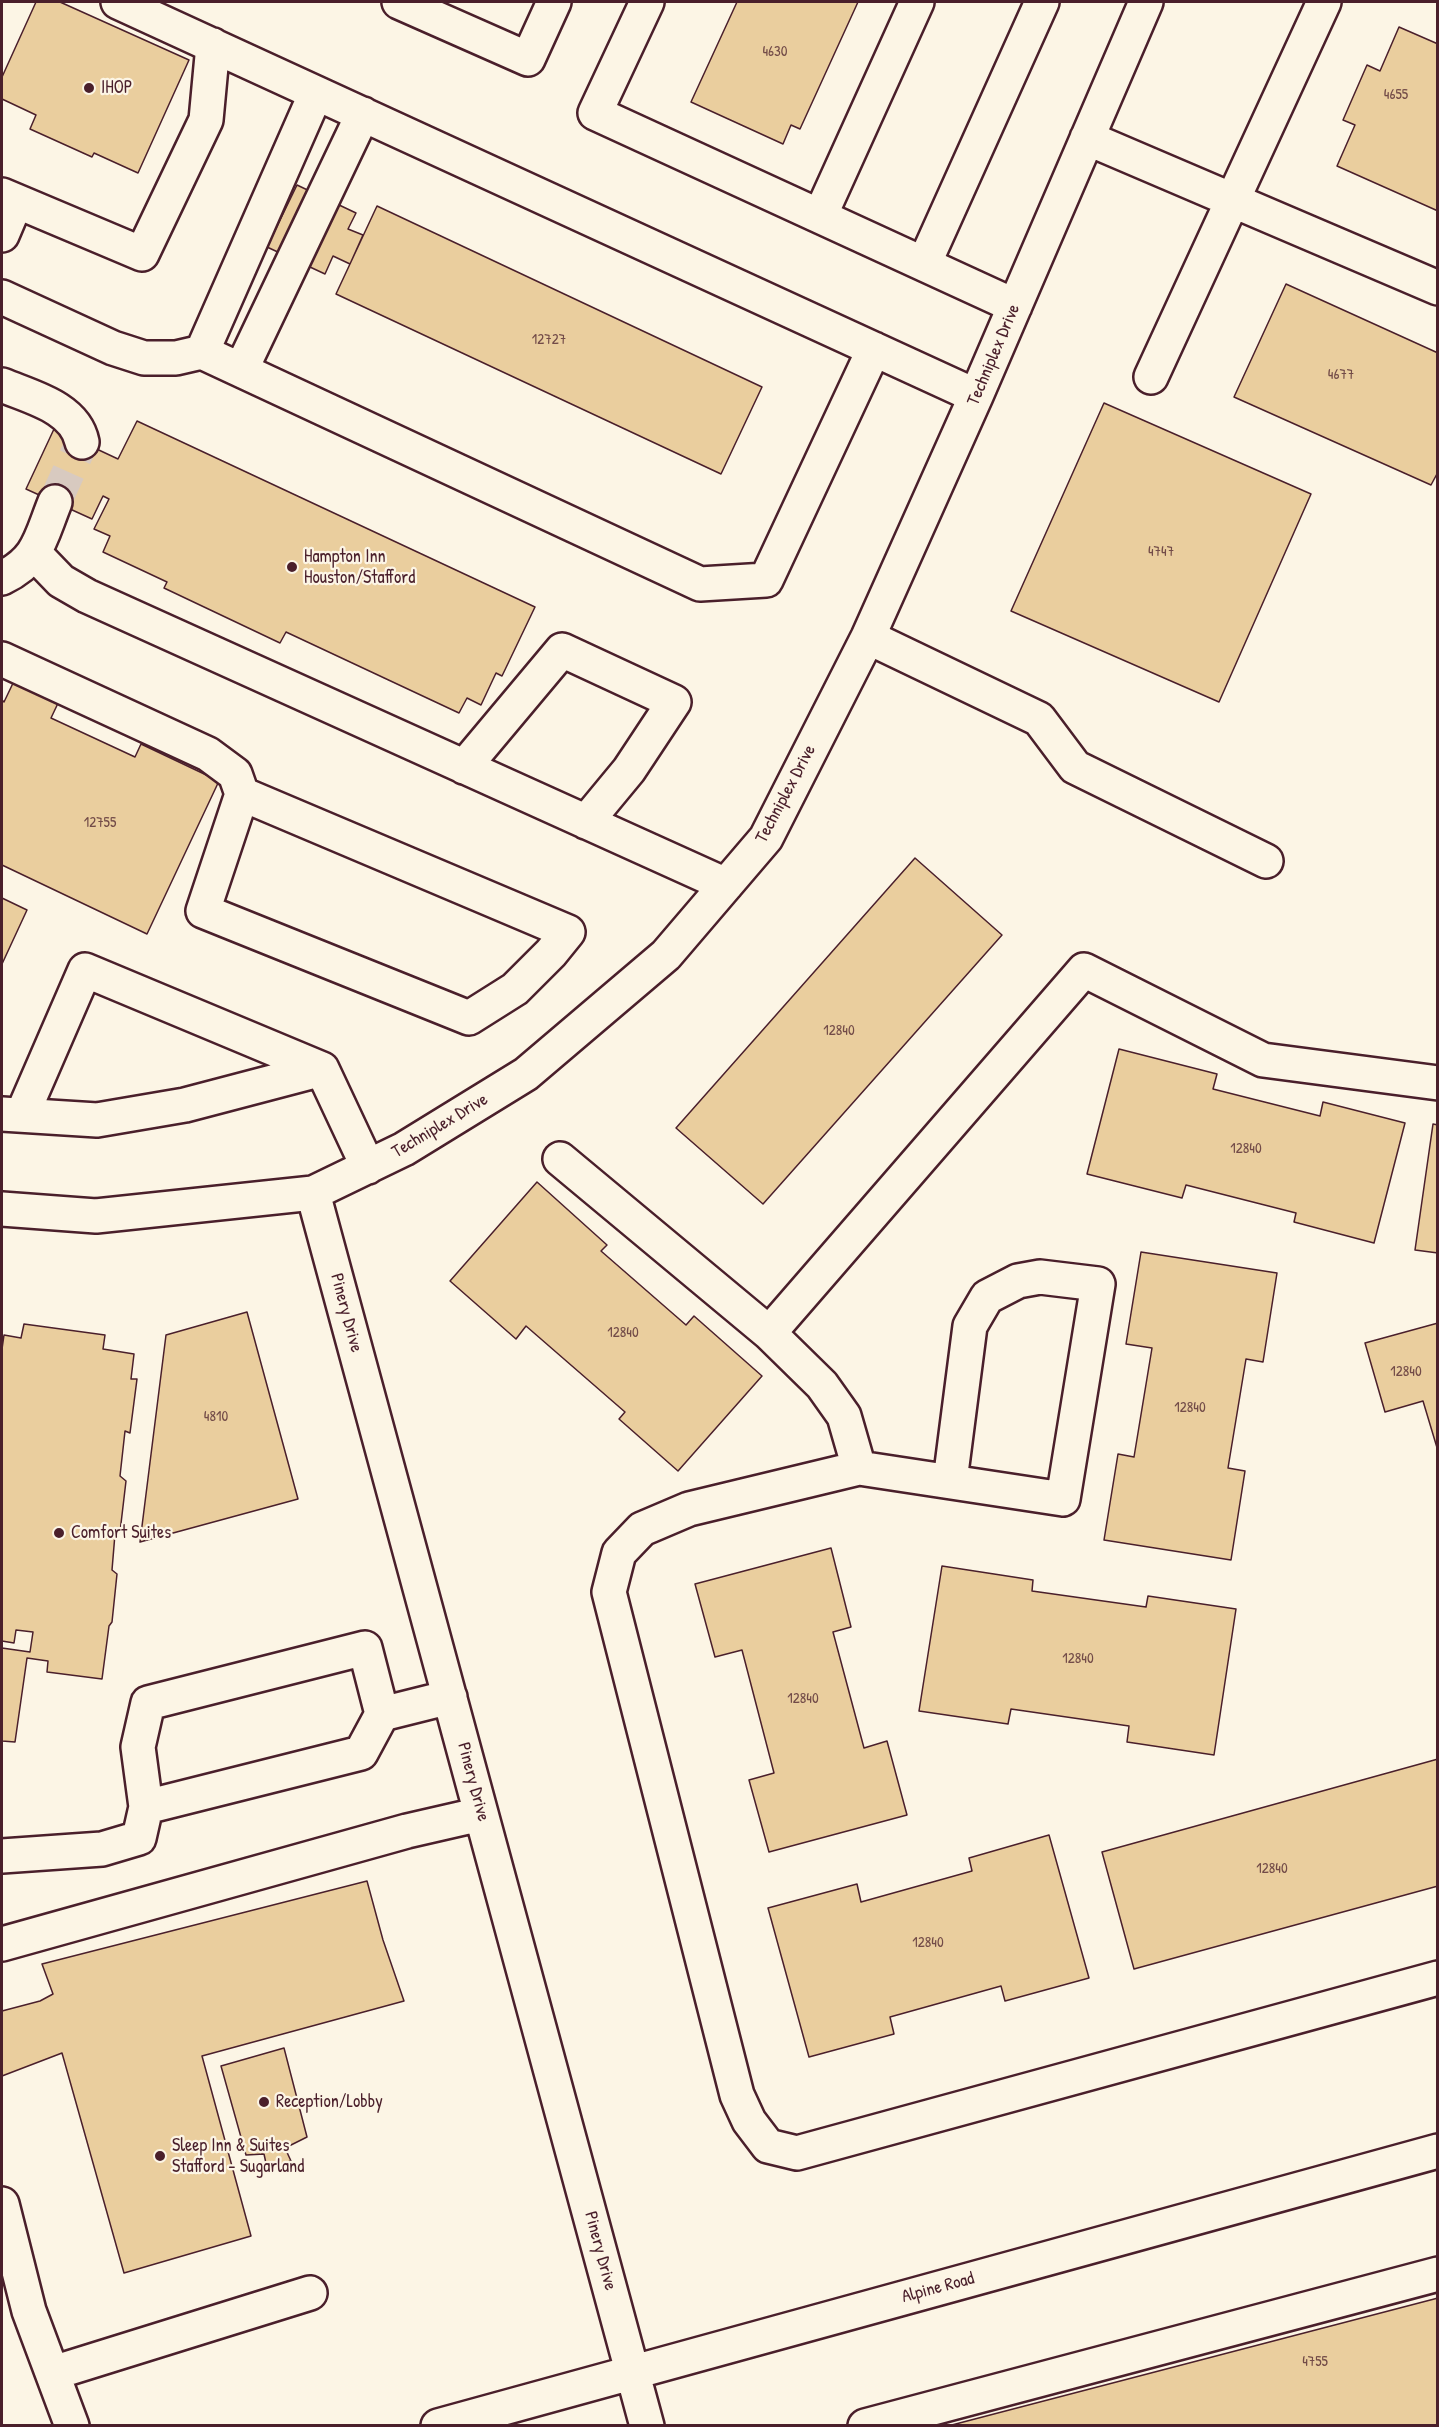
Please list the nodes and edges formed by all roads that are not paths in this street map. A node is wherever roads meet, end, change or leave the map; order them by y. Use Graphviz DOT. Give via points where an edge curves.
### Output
graph roads {
  1 [pos="118,2"];
  2 [pos="554,2"];
  3 [pos="647,2"];
  4 [pos="917,2"];
  5 [pos="1042,2"];
  6 [pos="1146,2"];
  7 [pos="1324,2"];
  8 [pos="414,4"];
  9 [pos="213,45"];
  10 [pos="316,93"];
  11 [pos="363,114"];
  12 [pos="1087,138"];
  13 [pos="9,199"];
  14 [pos="1232,200"];
  15 [pos="820,216"];
  16 [pos="2,235"];
  17 [pos="924,264"];
  18 [pos="1437,288"];
  19 [pos="2,297"];
  20 [pos="1015,306"];
  21 [pos="874,350"];
  22 [pos="202,352"];
  23 [pos="241,370"];
  24 [pos="1151,377"];
  25 [pos="5,394"];
  26 [pos="976,396"];
  27 [pos="82,442"];
  28 [pos="55,502"];
  29 [pos="34,553"];
  30 [pos="2,578"];
  31 [pos="868,638"];
  32 [pos="2,659"];
  33 [pos="464,767"];
  34 [pos="242,794"];
  35 [pos="586,822"];
  36 [pos="1266,861"];
  37 [pos="726,885"];
  38 [pos="322,1069"];
  39 [pos="1437,1083"];
  40 [pos="12,1114"];
  41 [pos="560,1159"];
  42 [pos="368,1167"];
  43 [pos="313,1193"];
  44 [pos="2,1209"];
  45 [pos="769,1334"];
  46 [pos="859,1468"];
  47 [pos="950,1481"];
  48 [pos="450,1697"];
  49 [pos="382,1714"];
  50 [pos="146,1807"];
  51 [pos="481,1814"];
  52 [pos="2,1856"];
  53 [pos="2,1944"];
  54 [pos="1437,1978"];
  55 [pos="1437,2151"];
  56 [pos="2,2204"];
  57 [pos="1437,2274"];
  58 [pos="310,2294"];
  59 [pos="633,2372"];
  60 [pos="52,2373"];
  61 [pos="72,2426"];
  62 [pos="438,2426"];
  63 [pos="647,2426"];
  64 [pos="865,2426"];
  1 -- 9 [label="street"];
  2 -- 8 [label="street" via="528,59"];
  3 -- 15 [label="street" via="596,113"];
  4 -- 15 [label="street"];
  5 -- 17 [label="street"];
  6 -- 12 [label="street, Techniplex Drive"];
  7 -- 14 [label="street"];
  9 -- 10 [label="street"];
  9 -- 13 [label="street" via="206,120 142,254"];
  10 -- 11 [label="street"];
  10 -- 22 [label="street"];
  11 -- 21 [label="street"];
  11 -- 23 [label="street"];
  12 -- 14 [label="street"];
  12 -- 20 [label="street, Techniplex Drive"];
  13 -- 16 [label="street"];
  14 -- 18 [label="street"];
  14 -- 24 [label="street"];
  15 -- 17 [label="street"];
  17 -- 20 [label="street"];
  19 -- 22 [label="street" via="112,348 144,358 176,358"];
  20 -- 26 [label="street, Techniplex Drive"];
  21 -- 23 [label="street" via="766,580 700,584"];
  21 -- 26 [label="street"];
  22 -- 23 [label="street"];
  25 -- 27 [label="street" via="64,413 80,430"];
  26 -- 31 [label="street, Techniplex Drive"];
  28 -- 29 [label="street"];
  29 -- 30 [label="street" via="21,569"];
  29 -- 33 [label="street" via="61,581 87,596"];
  31 -- 36 [label="street" via="1039,719 1075,767"];
  31 -- 37 [label="street, Techniplex Drive" via="766,838"];
  32 -- 34 [label="street" via="208,754 235,774"];
  33 -- 35 [label="street"];
  33 -- 35 [label="street" via="562,650 674,702 629,770"];
  34 -- 34 [label="street" via="203,911 469,1018 514,990 568,932"];
  35 -- 37 [label="street"];
  37 -- 42 [label="street, Techniplex Drive" via="666,955 526,1074"];
  38 -- 40 [label="street" via="185,1105 97,1120"];
  38 -- 40 [label="street" via="85,970"];
  38 -- 42 [label="street"];
  39 -- 45 [label="street" via="1263,1060 1084,970"];
  41 -- 45 [label="street"];
  42 -- 43 [label="street, Techniplex Drive"];
  43 -- 44 [label="street, Techniplex Drive" via="96,1216"];
  43 -- 48 [label="street, Pinery Drive"];
  45 -- 46 [label="street" via="822,1385 844,1416"];
  46 -- 47 [label="street"];
  46 -- 54 [label="street" via="689,1509 642,1529 619,1553 609,1592 737,2095 749,2121 768,2146 797,2153"];
  47 -- 47 [label="street" via="1063,1499 1098,1284 1040,1277 1018,1281 987,1297 970,1326"];
  48 -- 49 [label="street"];
  48 -- 51 [label="street, Pinery Drive"];
  49 -- 50 [label="street" via="361,1754"];
  49 -- 50 [label="street" via="365,1648 148,1703 138,1747"];
  50 -- 52 [label="street" via="139,1838 102,1849"];
  51 -- 53 [label="street"];
  51 -- 59 [label="street, Pinery Drive"];
  55 -- 59 [label="street, Alpine Road"];
  56 -- 60 [label="street" via="30,2312"];
  57 -- 64 [label="street"];
  58 -- 60 [label="street"];
  59 -- 62 [label="street, Alpine Road"];
  59 -- 63 [label="street, Pinery Drive"];
  60 -- 61 [label="street"];
}
